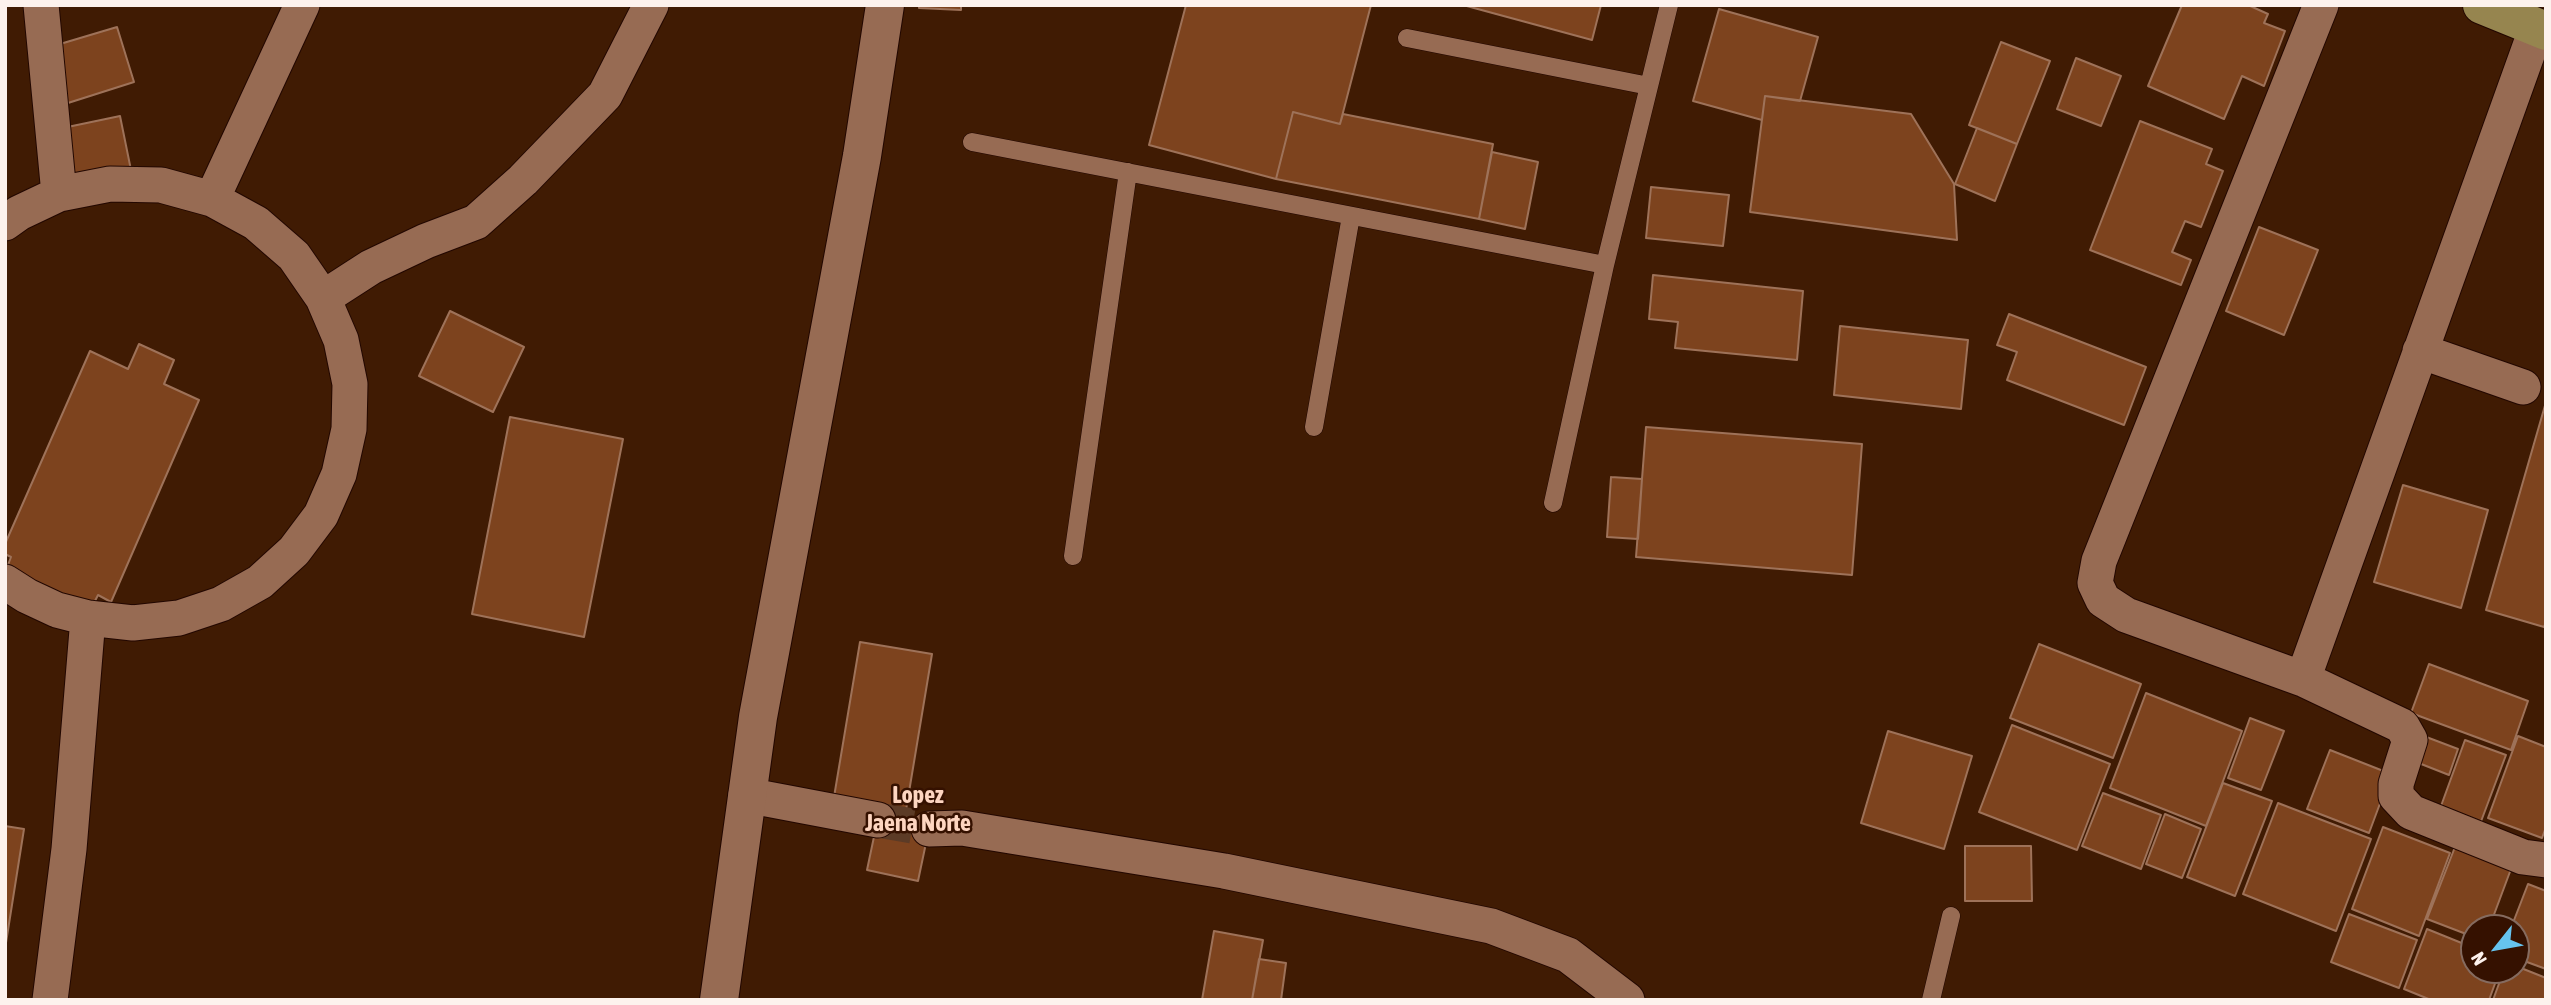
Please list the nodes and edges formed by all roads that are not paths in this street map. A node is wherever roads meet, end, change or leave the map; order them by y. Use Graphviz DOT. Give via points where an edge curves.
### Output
graph roads {
  1 [pos="41,5"];
  2 [pos="302,5"];
  3 [pos="651,5"];
  4 [pos="886,5"];
  5 [pos="1669,5"];
  6 [pos="2321,5"];
  7 [pos="2482,5"];
  8 [pos="2541,29"];
  9 [pos="1407,38"];
  10 [pos="1649,86"];
  11 [pos="972,142"];
  12 [pos="1128,172"];
  13 [pos="59,194"];
  14 [pos="212,199"];
  15 [pos="1351,216"];
  16 [pos="5,223"];
  17 [pos="1605,265"];
  18 [pos="323,298"];
  19 [pos="2420,351"];
  20 [pos="2523,387"];
  21 [pos="1314,427"];
  22 [pos="1553,503"];
  23 [pos="1073,556"];
  24 [pos="5,582"];
  25 [pos="88,618"];
  26 [pos="2303,680"];
  27 [pos="746,795"];
  28 [pos="878,821"];
  29 [pos="929,828"];
  30 [pos="2546,860"];
  31 [pos="1951,916"];
  32 [pos="50,1000"];
  33 [pos="719,1000"];
  34 [pos="1627,1000"];
  35 [pos="1931,1000"];
  1 -- 13 [label="street"];
  2 -- 14 [label="street"];
  3 -- 18 [label="street" via="606,95 477,222 371,267"];
  4 -- 27 [label="street"];
  5 -- 10 [label="lane"];
  6 -- 26 [label="street" via="2099,561 2095,583 2103,600 2126,615"];
  7 -- 8 [label="main road"];
  8 -- 19 [label="street"];
  9 -- 10 [label="lane"];
  10 -- 17 [label="lane"];
  11 -- 12 [label="lane"];
  12 -- 15 [label="lane"];
  12 -- 23 [label="lane"];
  13 -- 14 [label="street" via="110,184 161,185"];
  13 -- 16 [label="street"];
  14 -- 18 [label="street" via="256,223 294,256"];
  15 -- 17 [label="lane"];
  15 -- 21 [label="lane"];
  17 -- 22 [label="lane"];
  18 -- 25 [label="street" via="341,340 350,384 349,429 342,463 321,515 294,551 260,582 221,604 178,618 133,623"];
  19 -- 20 [label="street"];
  19 -- 26 [label="street"];
  24 -- 25 [label="street" via="57,610"];
  25 -- 32 [label="street" via="69,849"];
  26 -- 30 [label="street" via="2402,726 2410,740 2396,796 2411,812 2523,857"];
  27 -- 28 [label="street"];
  27 -- 33 [label="street"];
  29 -- 34 [label="street" via="962,828 1224,871 1491,926 1567,955"];
  31 -- 35 [label="lane"];
}
